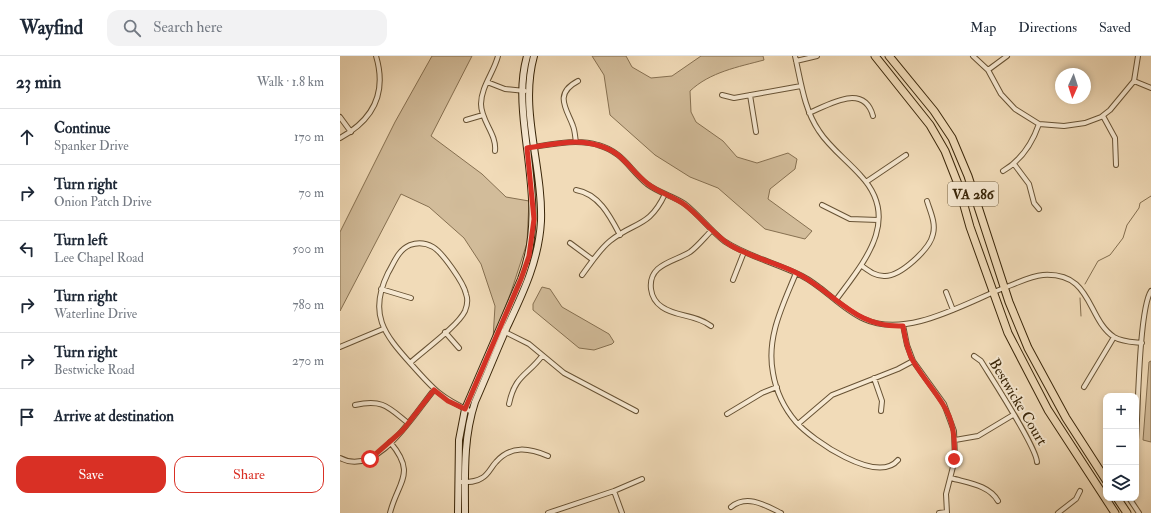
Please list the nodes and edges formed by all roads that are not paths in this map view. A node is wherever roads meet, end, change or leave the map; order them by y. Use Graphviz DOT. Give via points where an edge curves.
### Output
graph roads {
  1 [pos="376,56"];
  2 [pos="498,56"];
  3 [pos="527,56"];
  4 [pos="534,56"];
  5 [pos="794,56"];
  6 [pos="817,56"];
  7 [pos="875,56"];
  8 [pos="889,56"];
  9 [pos="973,56"];
  10 [pos="1007,56"];
  11 [pos="1138,56"];
  12 [pos="796,61"];
  13 [pos="988,70"];
  14 [pos="578,80"];
  15 [pos="1134,81"];
  16 [pos="488,82"];
  17 [pos="801,86"];
  18 [pos="1151,88"];
  19 [pos="522,91"];
  20 [pos="529,91"];
  21 [pos="722,95"];
  22 [pos="750,95"];
  23 [pos="809,113"];
  24 [pos="483,115"];
  25 [pos="873,116"];
  26 [pos="1104,116"];
  27 [pos="340,117"];
  28 [pos="466,120"];
  29 [pos="1039,124"];
  30 [pos="351,132"];
  31 [pos="756,132"];
  32 [pos="340,138"];
  33 [pos="576,142"];
  34 [pos="534,147"];
  35 [pos="527,148"];
  36 [pos="495,151"];
  37 [pos="906,156"];
  38 [pos="1014,164"];
  39 [pos="1116,166"];
  40 [pos="1003,171"];
  41 [pos="866,182"];
  42 [pos="576,190"];
  43 [pos="664,194"];
  44 [pos="927,201"];
  45 [pos="822,205"];
  46 [pos="1039,209"];
  47 [pos="878,220"];
  48 [pos="712,230"];
  49 [pos="620,235"];
  50 [pos="570,243"];
  51 [pos="744,252"];
  52 [pos="593,260"];
  53 [pos="862,266"];
  54 [pos="796,273"];
  55 [pos="582,275"];
  56 [pos="733,280"];
  57 [pos="1004,288"];
  58 [pos="381,289"];
  59 [pos="1151,291"];
  60 [pos="946,292"];
  61 [pos="993,292"];
  62 [pos="411,298"];
  63 [pos="836,300"];
  64 [pos="952,310"];
  65 [pos="711,326"];
  66 [pos="903,326"];
  67 [pos="383,329"];
  68 [pos="499,329"];
  69 [pos="445,332"];
  70 [pos="505,332"];
  71 [pos="1114,337"];
  72 [pos="1142,343"];
  73 [pos="340,347"];
  74 [pos="459,348"];
  75 [pos="542,356"];
  76 [pos="974,356"];
  77 [pos="913,361"];
  78 [pos="410,363"];
  79 [pos="874,378"];
  80 [pos="777,387"];
  81 [pos="1084,387"];
  82 [pos="434,390"];
  83 [pos="510,404"];
  84 [pos="355,405"];
  85 [pos="465,409"];
  86 [pos="636,411"];
  87 [pos="881,411"];
  88 [pos="472,412"];
  89 [pos="727,414"];
  90 [pos="1013,415"];
  91 [pos="408,423"];
  92 [pos="798,424"];
  93 [pos="1137,429"];
  94 [pos="955,440"];
  95 [pos="390,442"];
  96 [pos="548,456"];
  97 [pos="340,458"];
  98 [pos="898,460"];
  99 [pos="1036,462"];
  100 [pos="1103,475"];
  101 [pos="951,478"];
  102 [pos="642,479"];
  103 [pos="458,482"];
  104 [pos="465,482"];
  105 [pos="614,491"];
  106 [pos="1080,491"];
  107 [pos="998,501"];
  108 [pos="1119,501"];
  109 [pos="1131,501"];
  110 [pos="731,507"];
  111 [pos="946,512"];
  112 [pos="390,513"];
  113 [pos="458,513"];
  114 [pos="465,513"];
  115 [pos="548,513"];
  116 [pos="622,513"];
  117 [pos="781,513"];
  118 [pos="939,513"];
  119 [pos="1058,513"];
  120 [pos="1115,513"];
  121 [pos="1127,513"];
  122 [pos="1139,513"];
  1 -- 30 [label="street" via="380,80 378,97 369,114"];
  2 -- 16 [label="street"];
  3 -- 19 [label="main road"];
  4 -- 20 [label="main road"];
  5 -- 12 [label="street"];
  6 -- 12 [label="street"];
  7 -- 61 [label="highway, VA 286" via="930,126 945,151"];
  8 -- 57 [label="highway, VA 286" via="934,111 952,138 968,176"];
  9 -- 13 [label="street"];
  10 -- 13 [label="street"];
  11 -- 15 [label="street"];
  12 -- 17 [label="street"];
  13 -- 29 [label="street" via="1010,105 1020,114"];
  14 -- 33 [label="street" via="567,89 564,103"];
  15 -- 18 [label="street"];
  15 -- 26 [label="street"];
  16 -- 19 [label="street" via="505,89"];
  16 -- 24 [label="street" via="482,98"];
  17 -- 22 [label="street"];
  17 -- 23 [label="street"];
  19 -- 20 [label="street"];
  19 -- 35 [label="main road"];
  20 -- 34 [label="main road"];
  21 -- 22 [label="street" via="731,98"];
  22 -- 31 [label="street"];
  23 -- 25 [label="street" via="842,99 852,98 866,103 871,108"];
  23 -- 41 [label="street" via="824,139"];
  24 -- 28 [label="street"];
  24 -- 36 [label="street" via="495,141"];
  26 -- 29 [label="street" via="1070,126"];
  26 -- 39 [label="street" via="1115,138"];
  27 -- 30 [label="street"];
  29 -- 38 [label="street" via="1030,145"];
  30 -- 32 [label="street"];
  33 -- 34 [label="street"];
  33 -- 43 [label="street" via="597,145 615,152 646,183"];
  34 -- 35 [label="street"];
  34 -- 70 [label="main road" via="541,211 538,243 531,273"];
  35 -- 68 [label="main road" via="533,210 532,242 521,279"];
  37 -- 41 [label="street"];
  38 -- 40 [label="street"];
  38 -- 46 [label="street" via="1029,184 1034,202"];
  41 -- 47 [label="street" via="875,203"];
  42 -- 49 [label="street" via="586,193 602,206"];
  43 -- 48 [label="street" via="685,205"];
  43 -- 49 [label="street" via="651,217"];
  44 -- 53 [label="street" via="934,229 932,240 925,249 892,276 875,275"];
  45 -- 47 [label="street" via="850,219"];
  47 -- 53 [label="street" via="874,242"];
  48 -- 51 [label="street"];
  48 -- 65 [label="street" via="690,252 661,265 654,273 651,287 654,298 663,308 696,317"];
  49 -- 52 [label="street" via="607,244"];
  50 -- 52 [label="street"];
  51 -- 54 [label="street"];
  51 -- 56 [label="street"];
  52 -- 55 [label="street"];
  53 -- 63 [label="street"];
  54 -- 63 [label="street"];
  54 -- 80 [label="street" via="773,338 772,362"];
  57 -- 61 [label="street"];
  57 -- 71 [label="street" via="1038,276 1064,278 1084,293 1106,329"];
  57 -- 100 [label="highway, VA 286" via="1044,379"];
  58 -- 62 [label="street"];
  58 -- 67 [label="street" via="378,307"];
  58 -- 69 [label="street" via="399,254 405,248 420,243 435,248 460,281 467,295 464,312"];
  59 -- 72 [label="street" via="1147,299"];
  60 -- 64 [label="street"];
  61 -- 64 [label="street"];
  61 -- 120 [label="highway, VA 286" via="1008,333 1040,397"];
  63 -- 66 [label="street" via="868,321"];
  64 -- 66 [label="street"];
  66 -- 77 [label="street"];
  67 -- 73 [label="street"];
  67 -- 78 [label="street"];
  68 -- 70 [label="street"];
  68 -- 85 [label="main road"];
  69 -- 74 [label="street"];
  69 -- 78 [label="street"];
  70 -- 75 [label="street" via="522,340"];
  70 -- 88 [label="main road"];
  71 -- 72 [label="street"];
  71 -- 81 [label="street"];
  72 -- 93 [label="street"];
  75 -- 83 [label="street" via="535,366 517,381 512,390"];
  75 -- 86 [label="street" via="564,373"];
  76 -- 90 [label="street, Bestwicke Court" via="981,361"];
  77 -- 79 [label="street"];
  77 -- 94 [label="street" via="944,404 951,420"];
  78 -- 82 [label="street"];
  79 -- 87 [label="street" via="882,401"];
  79 -- 92 [label="street" via="832,395"];
  80 -- 89 [label="street"];
  80 -- 92 [label="street" via="783,403"];
  82 -- 85 [label="street" via="448,401"];
  82 -- 91 [label="street"];
  84 -- 91 [label="street" via="381,403"];
  85 -- 88 [label="street"];
  85 -- 103 [label="main road" via="459,440"];
  88 -- 104 [label="main road" via="466,438"];
  90 -- 94 [label="street" via="978,436"];
  90 -- 99 [label="street, Bestwicke Court" via="1035,452"];
  91 -- 95 [label="street"];
  92 -- 98 [label="street" via="818,441 863,465 885,467"];
  94 -- 101 [label="street"];
  95 -- 97 [label="street" via="373,458 364,462"];
  95 -- 112 [label="street" via="401,457 404,472 403,483"];
  96 -- 104 [label="street" via="528,449 510,451 496,461 482,478 474,482"];
  101 -- 107 [label="street" via="987,489"];
  101 -- 111 [label="street" via="946,494"];
  102 -- 105 [label="street"];
  103 -- 104 [label="street"];
  103 -- 113 [label="main road"];
  104 -- 114 [label="main road"];
  105 -- 115 [label="street"];
  105 -- 116 [label="street"];
  106 -- 119 [label="street" via="1076,499"];
  108 -- 121 [label="highway"];
  109 -- 122 [label="street"];
  110 -- 117 [label="street" via="741,501 752,501"];
  111 -- 118 [label="street"];
}
